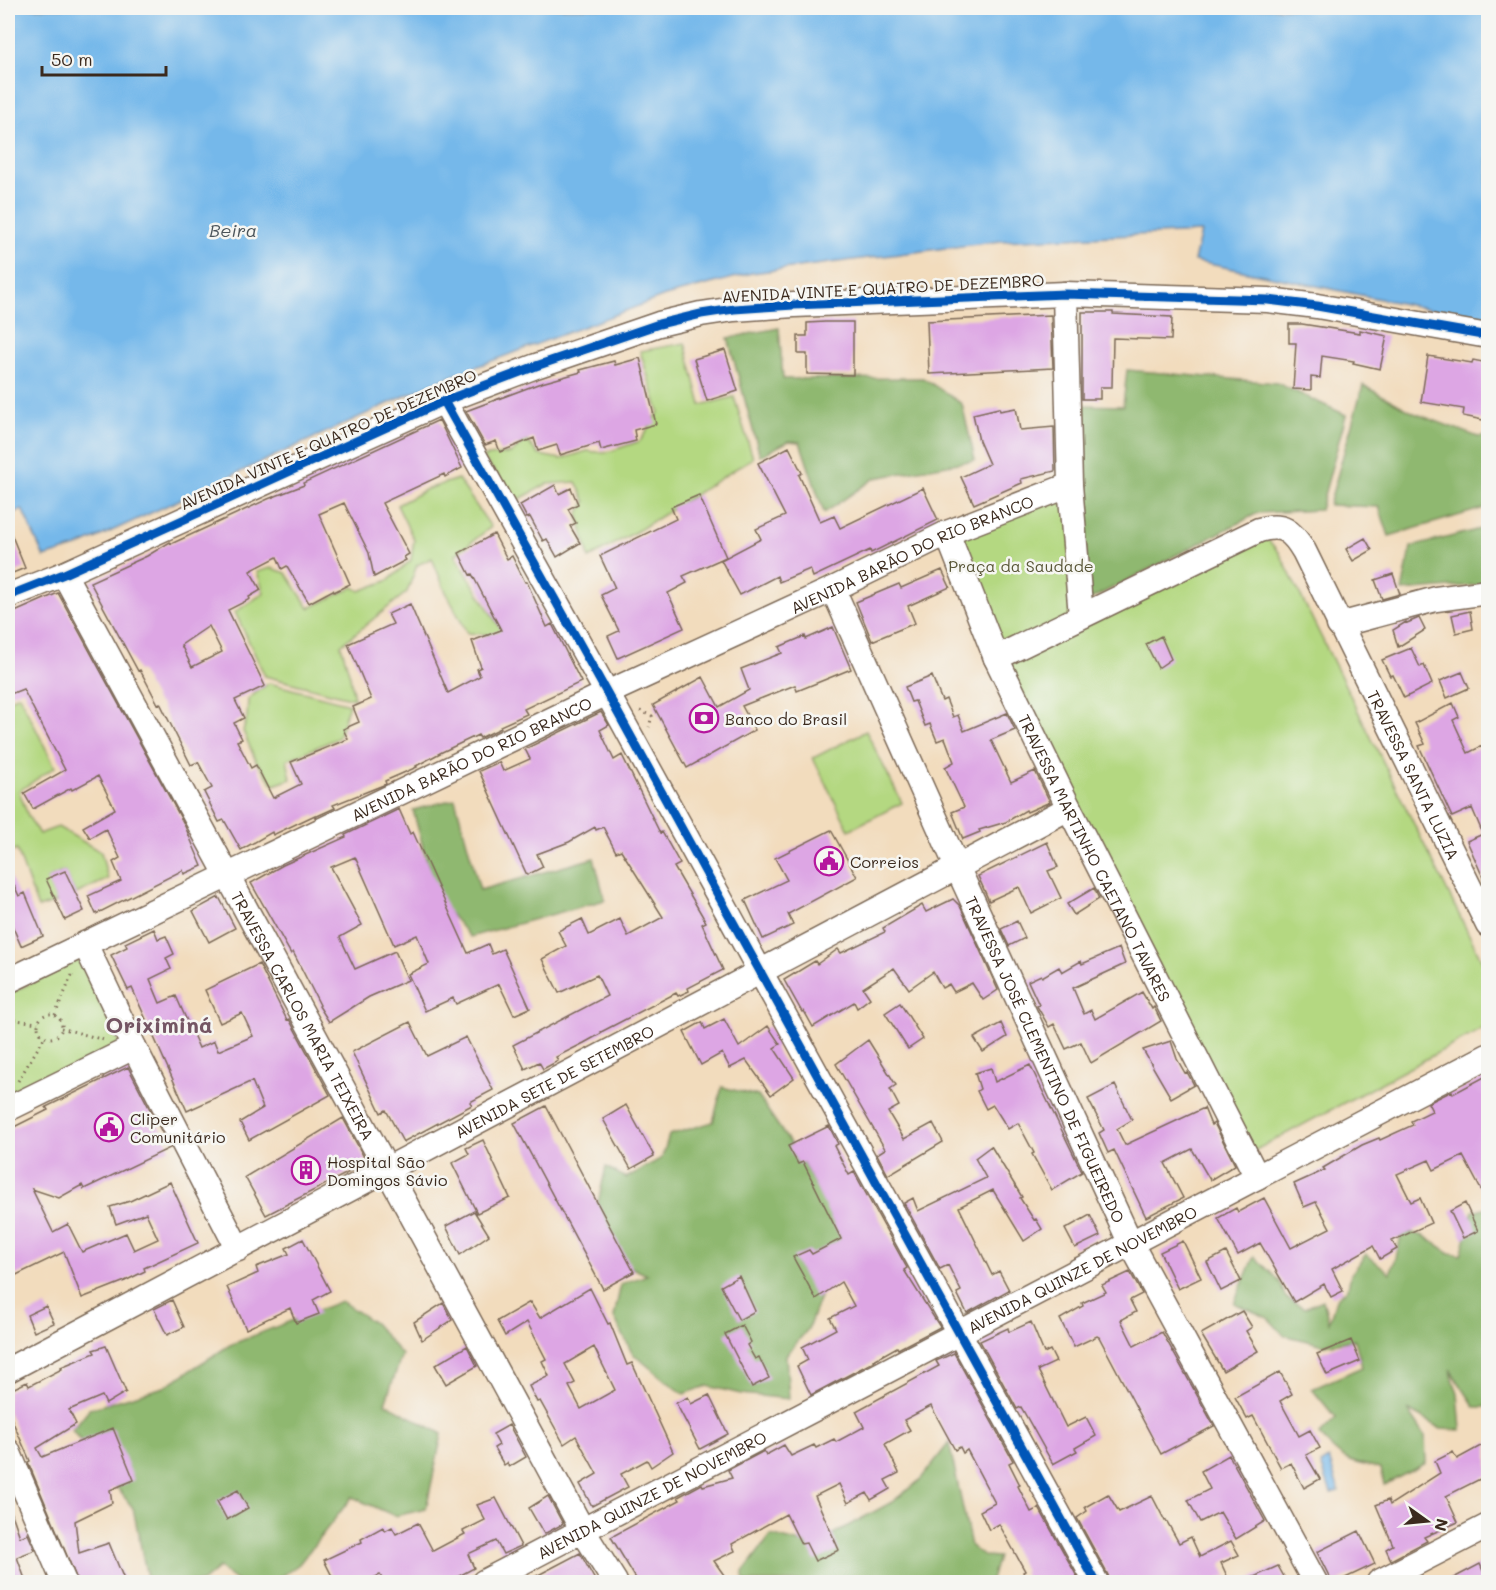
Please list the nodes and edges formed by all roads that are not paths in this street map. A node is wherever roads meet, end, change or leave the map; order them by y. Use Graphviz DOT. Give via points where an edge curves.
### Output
graph roads {
  1 [pos="1065,294"];
  2 [pos="1488,336"];
  3 [pos="444,402"];
  4 [pos="1070,484"];
  5 [pos="947,533"];
  6 [pos="64,574"];
  7 [pos="833,589"];
  8 [pos="1488,592"];
  9 [pos="8,596"];
  10 [pos="1081,616"];
  11 [pos="1339,625"];
  12 [pos="996,657"];
  13 [pos="606,693"];
  14 [pos="1070,808"];
  15 [pos="958,868"];
  16 [pos="228,875"];
  17 [pos="1488,925"];
  18 [pos="85,944"];
  19 [pos="759,972"];
  20 [pos="8,981"];
  21 [pos="134,1047"];
  22 [pos="1488,1056"];
  23 [pos="11,1098"];
  24 [pos="387,1169"];
  25 [pos="1257,1177"];
  26 [pos="1130,1242"];
  27 [pos="238,1249"];
  28 [pos="959,1334"];
  29 [pos="8,1370"];
  30 [pos="8,1450"];
  31 [pos="1488,1526"];
  32 [pos="584,1531"];
  33 [pos="64,1582"];
  34 [pos="484,1582"];
  35 [pos="615,1582"];
  36 [pos="1096,1582"];
  37 [pos="1315,1582"];
  38 [pos="1379,1582"];
  1 -- 2 [label="street, AVENIDA VINTE E QUATRO DE DEZEMBRO" via="1268,300"];
  1 -- 3 [label="street, AVENIDA VINTE E QUATRO DE DEZEMBRO" via="794,304 701,314 659,324 536,366"];
  1 -- 4 [label="street"];
  3 -- 6 [label="street, AVENIDA VINTE E QUATRO DE DEZEMBRO"];
  3 -- 13 [label="street"];
  4 -- 5 [label="street, AVENIDA BARÃO DO RIO BRANCO"];
  4 -- 10 [label="street"];
  5 -- 7 [label="street, AVENIDA BARÃO DO RIO BRANCO"];
  5 -- 12 [label="street, TRAVESSA MARTINHO CAETANO TAVARES"];
  6 -- 9 [label="street, AVENIDA VINTE E QUATRO DE DEZEMBRO"];
  6 -- 16 [label="street, TRAVESSA CARLOS MARIA TEIXEIRA"];
  7 -- 13 [label="street, AVENIDA BARÃO DO RIO BRANCO"];
  7 -- 15 [label="street, TRAVESSA JOSÉ CLEMENTINO DE FIGUEIREDO"];
  8 -- 11 [label="street" via="1436,599"];
  10 -- 11 [label="street" via="1269,527 1296,537"];
  10 -- 12 [label="street"];
  11 -- 17 [label="street, TRAVESSA SANTA LUZIA"];
  12 -- 14 [label="street, TRAVESSA MARTINHO CAETANO TAVARES"];
  13 -- 16 [label="street, AVENIDA BARÃO DO RIO BRANCO"];
  13 -- 19 [label="street"];
  14 -- 15 [label="street, AVENIDA SETE DE SETEMBRO"];
  14 -- 25 [label="street, TRAVESSA MARTINHO CAETANO TAVARES"];
  15 -- 19 [label="street, AVENIDA SETE DE SETEMBRO"];
  15 -- 26 [label="street, TRAVESSA JOSÉ CLEMENTINO DE FIGUEIREDO"];
  16 -- 18 [label="street, AVENIDA BARÃO DO RIO BRANCO"];
  16 -- 24 [label="street, TRAVESSA CARLOS MARIA TEIXEIRA"];
  18 -- 20 [label="street, AVENIDA BARÃO DO RIO BRANCO"];
  18 -- 21 [label="street"];
  19 -- 24 [label="street, AVENIDA SETE DE SETEMBRO"];
  19 -- 28 [label="street"];
  21 -- 23 [label="street"];
  21 -- 27 [label="street"];
  22 -- 25 [label="street, AVENIDA QUINZE DE NOVEMBRO"];
  24 -- 27 [label="street, AVENIDA SETE DE SETEMBRO"];
  24 -- 32 [label="street, TRAVESSA CARLOS MARIA TEIXEIRA"];
  25 -- 26 [label="street, AVENIDA QUINZE DE NOVEMBRO"];
  26 -- 28 [label="street, AVENIDA QUINZE DE NOVEMBRO"];
  26 -- 37 [label="street, TRAVESSA JOSÉ CLEMENTINO DE FIGUEIREDO"];
  27 -- 29 [label="street, AVENIDA SETE DE SETEMBRO"];
  28 -- 32 [label="street, AVENIDA QUINZE DE NOVEMBRO"];
  28 -- 36 [label="street"];
  30 -- 33 [label="street"];
  31 -- 38 [label="street"];
  32 -- 34 [label="street, AVENIDA QUINZE DE NOVEMBRO"];
  32 -- 35 [label="street, TRAVESSA CARLOS MARIA TEIXEIRA"];
}
